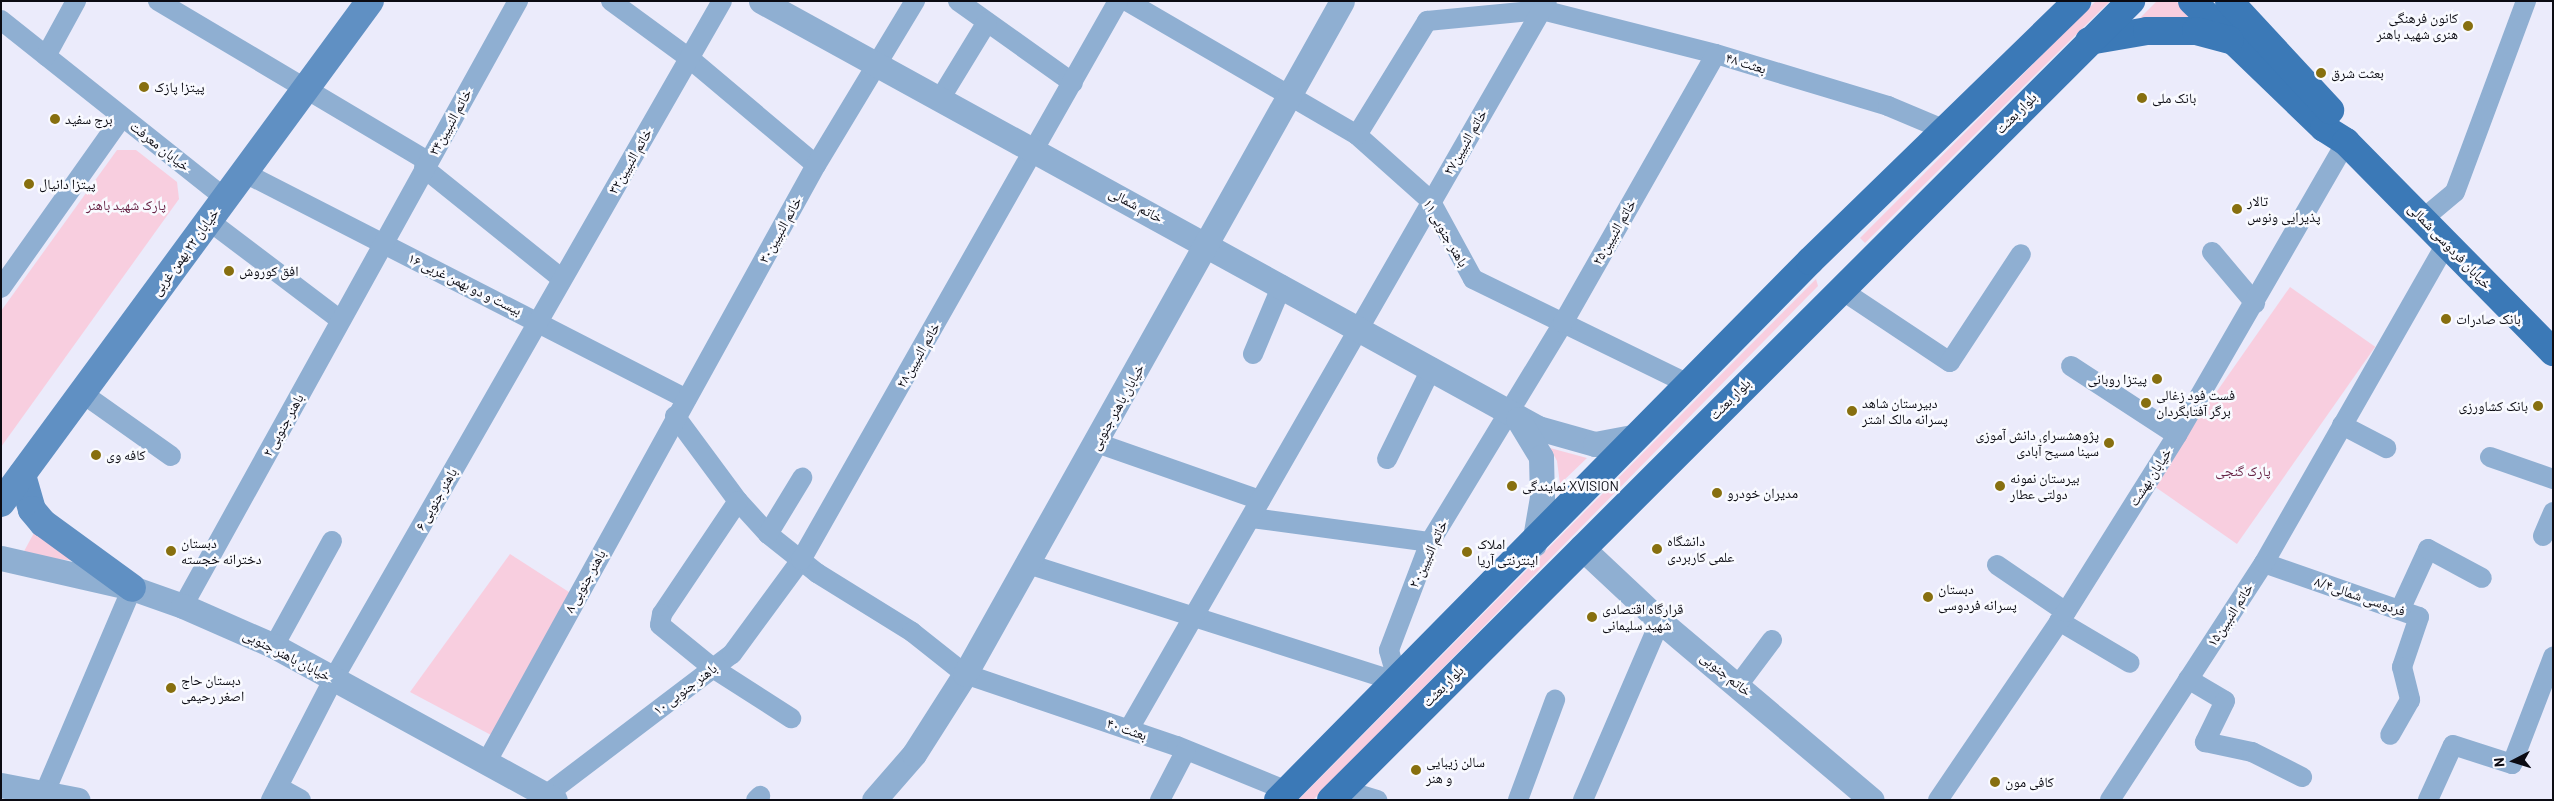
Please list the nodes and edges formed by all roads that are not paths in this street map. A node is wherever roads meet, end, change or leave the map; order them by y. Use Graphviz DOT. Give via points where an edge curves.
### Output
graph roads {
  1 [pos="76,1"];
  2 [pos="158,1"];
  3 [pos="370,1"];
  4 [pos="518,1"];
  5 [pos="610,1"];
  6 [pos="722,1"];
  7 [pos="761,1"];
  8 [pos="914,1"];
  9 [pos="958,1"];
  10 [pos="1118,1"];
  11 [pos="1127,1"];
  12 [pos="1342,1"];
  13 [pos="2130,1"];
  14 [pos="2192,1"];
  15 [pos="2230,1"];
  16 [pos="2249,1"];
  17 [pos="2526,1"];
  18 [pos="1545,5"];
  19 [pos="2068,6"];
  20 [pos="1,20"];
  21 [pos="987,22"];
  22 [pos="2244,34"];
  23 [pos="2089,41"];
  24 [pos="1716,54"];
  25 [pos="46,56"];
  26 [pos="689,58"];
  27 [pos="878,65"];
  28 [pos="1073,83"];
  29 [pos="303,90"];
  30 [pos="1288,95"];
  31 [pos="940,99"];
  32 [pos="122,117"];
  33 [pos="1944,130"];
  34 [pos="1357,135"];
  35 [pos="2346,142"];
  36 [pos="1036,151"];
  37 [pos="426,165"];
  38 [pos="816,165"];
  39 [pos="243,172"];
  40 [pos="225,198"];
  41 [pos="1430,200"];
  42 [pos="2424,218"];
  43 [pos="208,220"];
  44 [pos="2446,242"];
  45 [pos="382,243"];
  46 [pos="1207,243"];
  47 [pos="2212,252"];
  48 [pos="2021,254"];
  49 [pos="1810,261"];
  50 [pos="562,279"];
  51 [pos="1282,285"];
  52 [pos="1,288"];
  53 [pos="1840,289"];
  54 [pos="2255,303"];
  55 [pos="340,320"];
  56 [pos="539,320"];
  57 [pos="1563,323"];
  58 [pos="1360,328"];
  59 [pos="2553,352"];
  60 [pos="1253,354"];
  61 [pos="2071,366"];
  62 [pos="1432,367"];
  63 [pos="1688,384"];
  64 [pos="82,393"];
  65 [pos="686,399"];
  66 [pos="1510,409"];
  67 [pos="676,416"];
  68 [pos="2342,425"];
  69 [pos="2177,435"];
  70 [pos="1637,436"];
  71 [pos="1097,443"];
  72 [pos="2386,448"];
  73 [pos="171,456"];
  74 [pos="2490,457"];
  75 [pos="1387,458"];
  76 [pos="22,475"];
  77 [pos="802,478"];
  78 [pos="2553,479"];
  79 [pos="738,501"];
  80 [pos="1,504"];
  81 [pos="1256,509"];
  82 [pos="2553,512"];
  83 [pos="768,534"];
  84 [pos="2543,536"];
  85 [pos="332,541"];
  86 [pos="1430,542"];
  87 [pos="1534,544"];
  88 [pos="1581,548"];
  89 [pos="1,558"];
  90 [pos="801,560"];
  91 [pos="2264,563"];
  92 [pos="1028,564"];
  93 [pos="1997,566"];
  94 [pos="2482,578"];
  95 [pos="132,588"];
  96 [pos="183,606"];
  97 [pos="2400,610"];
  98 [pos="1196,616"];
  99 [pos="2062,616"];
  100 [pos="1660,622"];
  101 [pos="1772,640"];
  102 [pos="274,646"];
  103 [pos="2553,657"];
  104 [pos="2130,664"];
  105 [pos="713,668"];
  106 [pos="965,674"];
  107 [pos="334,678"];
  108 [pos="2188,679"];
  109 [pos="1398,682"];
  110 [pos="1739,684"];
  111 [pos="1555,700"];
  112 [pos="791,718"];
  113 [pos="1129,729"];
  114 [pos="2390,735"];
  115 [pos="1186,750"];
  116 [pos="486,763"];
  117 [pos="2302,777"];
  118 [pos="1,785"];
  119 [pos="45,792"];
  120 [pos="274,793"];
  121 [pos="1282,795"];
  122 [pos="1336,795"];
  123 [pos="550,798"];
  124 [pos="78,800"];
  125 [pos="301,800"];
  126 [pos="874,800"];
  127 [pos="1160,800"];
  128 [pos="1377,800"];
  129 [pos="1518,800"];
  130 [pos="1583,800"];
  131 [pos="1872,800"];
  132 [pos="1938,800"];
  133 [pos="2110,800"];
  134 [pos="2428,800"];
  1 -- 25 [label="street"];
  2 -- 29 [label="street"];
  3 -- 29 [label="main road, خیابان ۲۲ بهمن غربی"];
  4 -- 37 [label="street, خاتم النبیین۳۴"];
  5 -- 26 [label="street"];
  6 -- 26 [label="street, خاتم النبیین۳۲"];
  7 -- 27 [label="street, خاتم شمالی"];
  8 -- 27 [label="street, خاتم النبیین۳۰"];
  9 -- 21 [label="street"];
  10 -- 28 [label="street, خاتم النبیین۲۸"];
  11 -- 30 [label="street, باهنر جنوبی ۱۱"];
  12 -- 30 [label="street, خیابان باهنر جنوبی"];
  13 -- 23 [label="main road, بلوار بعثت"];
  14 -- 22 [label="main road, خیابان فردوسی شمالی"];
  15 -- 22 [label="main road, خیابان فردوسی شمالی"];
  16 -- 22 [label="main road"];
  17 -- 42 [label="street" via="2455,192"];
  18 -- 24 [label="street, بعثت ۴۸"];
  18 -- 34 [label="street, بعثت ۴۸" via="1427,21"];
  18 -- 41 [label="street, خاتم النبیین۲۷"];
  19 -- 33 [label="main road"];
  20 -- 25 [label="street, خیابان معرفت"];
  21 -- 28 [label="street"];
  21 -- 31 [label="street"];
  22 -- 23 [label="main road" via="2147,31"];
  22 -- 35 [label="main road, خیابان فردوسی شمالی" via="2337,118"];
  23 -- 53 [label="main road, بلوار بعثت"];
  24 -- 33 [label="street, بعثت ۴۸" via="1888,106"];
  24 -- 57 [label="street, خاتم النبیین۲۵"];
  25 -- 32 [label="street, خیابان معرفت"];
  26 -- 38 [label="street"];
  26 -- 50 [label="street, خاتم النبیین۳۲"];
  27 -- 31 [label="street, خاتم شمالی"];
  27 -- 38 [label="street, خاتم النبیین۳۰"];
  28 -- 36 [label="street, خاتم النبیین۲۸"];
  29 -- 37 [label="street"];
  29 -- 39 [label="main road, خیابان ۲۲ بهمن غربی"];
  30 -- 34 [label="street, باهنر جنوبی ۱۱"];
  30 -- 46 [label="street, خیابان باهنر جنوبی"];
  31 -- 36 [label="street, خاتم شمالی"];
  32 -- 40 [label="street, خیابان معرفت"];
  32 -- 52 [label="street"];
  33 -- 49 [label="main road"];
  34 -- 41 [label="street, باهنر جنوبی ۱۱"];
  35 -- 42 [label="main road, خیابان فردوسی شمالی"];
  35 -- 54 [label="street, خیابان بهشت"];
  36 -- 46 [label="street, خاتم شمالی"];
  36 -- 90 [label="street, خاتم النبیین۲۸"];
  37 -- 45 [label="street, خاتم النبیین۳۴"];
  37 -- 50 [label="street"];
  38 -- 65 [label="street, خاتم النبیین۳۰"];
  39 -- 40 [label="main road, خیابان ۲۲ بهمن غربی"];
  39 -- 45 [label="street, بیست و دو بهمن غربی ۱۶"];
  40 -- 43 [label="main road, خیابان ۲۲ بهمن غربی"];
  41 -- 57 [label="street, باهنر جنوبی ۱۱" via="1473,279"];
  41 -- 58 [label="street, خاتم النبیین۲۷"];
  42 -- 44 [label="main road, خیابان فردوسی شمالی"];
  43 -- 55 [label="street"];
  43 -- 64 [label="main road, خیابان ۲۲ بهمن غربی"];
  44 -- 59 [label="main road, خیابان فردوسی شمالی"];
  44 -- 68 [label="street, خاتم النببین۱۵"];
  45 -- 55 [label="street, باهنر جنوبی ۲"];
  45 -- 56 [label="street, بیست و دو بهمن غربی ۱۶"];
  46 -- 51 [label="street, خاتم شمالی"];
  46 -- 71 [label="street, خیابان باهنر جنوبی"];
  47 -- 54 [label="street"];
  48 -- 53 [label="street" via="1950,362"];
  49 -- 53 [label="main road"];
  49 -- 63 [label="main road"];
  50 -- 56 [label="street, خاتم النبیین۳۲"];
  51 -- 58 [label="street, خاتم شمالی"];
  51 -- 60 [label="street"];
  53 -- 88 [label="main road, بلوار بعثت"];
  54 -- 69 [label="street, خیابان بهشت"];
  55 -- 96 [label="street, باهنر جنوبی ۲"];
  56 -- 65 [label="street, بیست و دو بهمن غربی ۱۶"];
  56 -- 107 [label="street, باهنر جنوبی ۶"];
  57 -- 63 [label="street, باهنر جنوبی ۱۱"];
  57 -- 66 [label="street, خاتم النبیین۲۵"];
  58 -- 62 [label="street, خاتم شمالی"];
  58 -- 81 [label="street, خاتم النبیین۲۷"];
  61 -- 69 [label="street"];
  62 -- 66 [label="street, خاتم شمالی"];
  62 -- 75 [label="street"];
  63 -- 70 [label="main road"];
  64 -- 73 [label="street"];
  64 -- 76 [label="main road, خیابان ۲۲ بهمن غربی"];
  65 -- 67 [label="street, باهنر جنوبی ۸"];
  66 -- 70 [label="street, خاتم شمالی" via="1538,428 1578,442 1594,444"];
  66 -- 86 [label="street, خاتم النبیین۲۰"];
  66 -- 87 [label="street" via="1531,435 1541,457 1542,497"];
  67 -- 79 [label="street, بعثت ۴۰"];
  67 -- 116 [label="street, باهنر جنوبی ۸"];
  68 -- 72 [label="street"];
  68 -- 91 [label="street, خاتم النببین۱۵"];
  69 -- 99 [label="street, خیابان بهشت"];
  70 -- 87 [label="main road"];
  71 -- 81 [label="street"];
  71 -- 92 [label="street, خیابان باهنر جنوبی"];
  74 -- 78 [label="street"];
  76 -- 80 [label="main road, خیابان ۲۲ بهمن غربی"];
  76 -- 95 [label="main road" via="32,510 43,523"];
  77 -- 83 [label="street"];
  79 -- 83 [label="street, بعثت ۴۰"];
  79 -- 105 [label="street" via="662,614 660,625"];
  81 -- 86 [label="street"];
  81 -- 98 [label="street, خاتم النبیین۲۷"];
  82 -- 84 [label="street"];
  83 -- 90 [label="street, بعثت ۴۰"];
  85 -- 102 [label="street"];
  86 -- 109 [label="street, خاتم النبیین۲۰" via="1391,643"];
  87 -- 109 [label="main road"];
  88 -- 100 [label="street, خاتم جنوبی"];
  88 -- 122 [label="main road, بلوار بعثت"];
  89 -- 95 [label="street, خیابان باهنر جنوبی"];
  90 -- 105 [label="street, باهنر جنوبی ۱۰" via="732,654"];
  90 -- 106 [label="street, بعثت ۴۰" via="912,632"];
  91 -- 97 [label="street, فردوسی شمالی۸/۴"];
  91 -- 108 [label="street, خاتم النببین۱۵"];
  92 -- 98 [label="street"];
  92 -- 106 [label="street, خیابان باهنر جنوبی"];
  93 -- 99 [label="street"];
  94 -- 97 [label="street" via="2428,549"];
  95 -- 96 [label="street, خیابان باهنر جنوبی"];
  95 -- 119 [label="street"];
  96 -- 102 [label="street, خیابان باهنر جنوبی"];
  97 -- 114 [label="street, فردوسی شمالی۸/۴" via="2416,614 2420,621 2402,667 2410,700"];
  98 -- 109 [label="street"];
  98 -- 113 [label="street, خاتم النبیین۲۷"];
  99 -- 104 [label="street"];
  99 -- 132 [label="street, خیابان بهشت"];
  100 -- 110 [label="street, خاتم جنوبی"];
  100 -- 130 [label="street"];
  101 -- 110 [label="street"];
  102 -- 107 [label="street, خیابان باهنر جنوبی"];
  103 -- 134 [label="street" via="2515,761 2507,764 2453,745"];
  105 -- 112 [label="street"];
  105 -- 123 [label="street, باهنر جنوبی ۱۰"];
  106 -- 113 [label="street, بعثت ۴۰"];
  106 -- 126 [label="street, خیابان باهنر جنوبی" via="914,754"];
  107 -- 116 [label="street, خیابان باهنر جنوبی"];
  107 -- 120 [label="street, باهنر جنوبی ۶"];
  108 -- 117 [label="street" via="2225,701 2205,742 2252,752"];
  108 -- 133 [label="street, خاتم النببین۱۵"];
  109 -- 121 [label="main road"];
  110 -- 131 [label="street, خاتم جنوبی"];
  111 -- 129 [label="street"];
  113 -- 115 [label="street, بعثت ۴۰"];
  115 -- 121 [label="street, بعثت ۴۰"];
  115 -- 127 [label="street"];
  116 -- 123 [label="street, خیابان باهنر جنوبی"];
  118 -- 119 [label="street"];
  119 -- 124 [label="street"];
  120 -- 125 [label="street"];
  122 -- 128 [label="street"];
}
